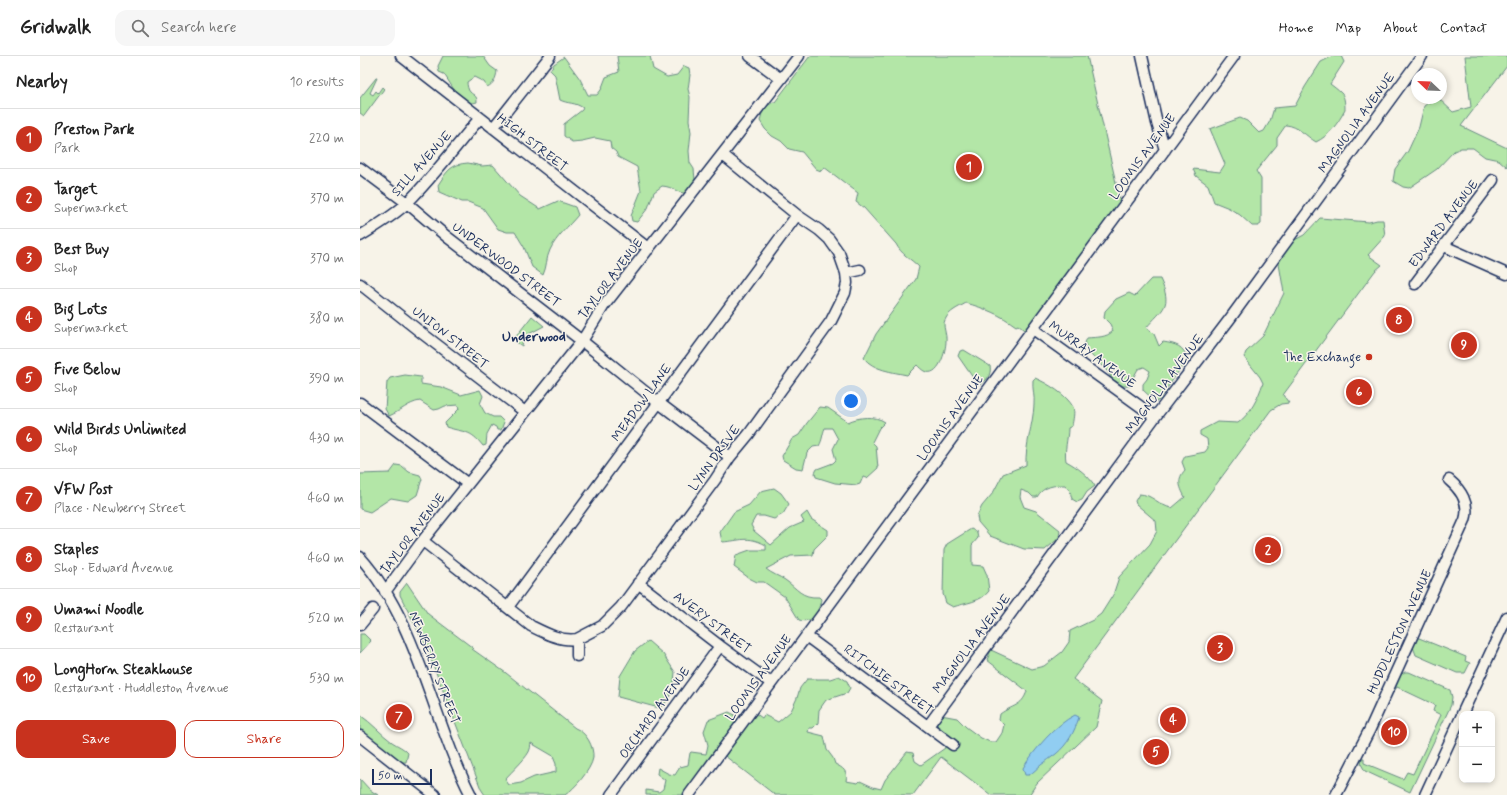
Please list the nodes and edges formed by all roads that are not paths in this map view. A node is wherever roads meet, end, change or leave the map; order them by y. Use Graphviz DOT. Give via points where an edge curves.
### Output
graph roads {
  1 [pos="401,56"];
  2 [pos="550,56"];
  3 [pos="750,56"];
  4 [pos="799,56"];
  5 [pos="1142,56"];
  6 [pos="1234,56"];
  7 [pos="1422,56"];
  8 [pos="781,79"];
  9 [pos="480,118"];
  10 [pos="493,128"];
  11 [pos="1165,150"];
  12 [pos="722,155"];
  13 [pos="360,168"];
  14 [pos="1493,180"];
  15 [pos="407,203"];
  16 [pos="797,215"];
  17 [pos="360,236"];
  18 [pos="1444,246"];
  19 [pos="649,249"];
  20 [pos="860,270"];
  21 [pos="846,273"];
  22 [pos="1507,274"];
  23 [pos="360,284"];
  24 [pos="1415,284"];
  25 [pos="1033,329"];
  26 [pos="582,340"];
  27 [pos="360,403"];
  28 [pos="659,403"];
  29 [pos="525,412"];
  30 [pos="1155,417"];
  31 [pos="730,457"];
  32 [pos="1448,480"];
  33 [pos="468,484"];
  34 [pos="422,541"];
  35 [pos="360,557"];
  36 [pos="638,583"];
  37 [pos="385,592"];
  38 [pos="508,607"];
  39 [pos="373,609"];
  40 [pos="1507,617"];
  41 [pos="360,625"];
  42 [pos="806,636"];
  43 [pos="577,639"];
  44 [pos="720,646"];
  45 [pos="577,656"];
  46 [pos="771,683"];
  47 [pos="1463,711"];
  48 [pos="1459,721"];
  49 [pos="928,726"];
  50 [pos="360,736"];
  51 [pos="953,745"];
  52 [pos="435,795"];
  53 [pos="472,795"];
  54 [pos="611,795"];
  55 [pos="689,795"];
  56 [pos="1336,795"];
  57 [pos="1425,795"];
  1 -- 9 [label="street, HIGH STREET"];
  2 -- 10 [label="street"];
  3 -- 8 [label="street"];
  4 -- 8 [label="street, TAYLOR AVENUE"];
  5 -- 11 [label="street"];
  6 -- 11 [label="street, LOOMIS AVENUE"];
  7 -- 30 [label="street, MAGNOLIA AVENUE" via="1226,325"];
  8 -- 12 [label="street, TAYLOR AVENUE"];
  9 -- 10 [label="street, HIGH STREET"];
  9 -- 15 [label="street, SILL AVENUE"];
  10 -- 19 [label="street, HIGH STREET"];
  11 -- 25 [label="street, LOOMIS AVENUE"];
  12 -- 16 [label="street, LYNN DRIVE"];
  12 -- 19 [label="street, TAYLOR AVENUE"];
  13 -- 15 [label="street, UNDERWOOD STREET"];
  14 -- 18 [label="street, EDWARD AVENUE"];
  15 -- 17 [label="street, SILL AVENUE"];
  15 -- 26 [label="street, UNDERWOOD STREET"];
  16 -- 21 [label="street, LYNN DRIVE" via="829,239 844,262"];
  16 -- 28 [label="street, MEADOW LANE"];
  18 -- 22 [label="street"];
  18 -- 24 [label="street, EDWARD AVENUE"];
  19 -- 26 [label="street, TAYLOR AVENUE" via="603,307"];
  20 -- 21 [label="street"];
  21 -- 31 [label="street, LYNN DRIVE" via="847,283 832,322"];
  23 -- 29 [label="street, UNION STREET"];
  25 -- 30 [label="street, MURRAY AVENUE"];
  25 -- 42 [label="street, LOOMIS AVENUE"];
  26 -- 28 [label="street, UNDERWOOD STREET"];
  26 -- 29 [label="street, TAYLOR AVENUE"];
  27 -- 33 [label="street"];
  28 -- 31 [label="street, UNDERWOOD STREET"];
  28 -- 38 [label="street, MEADOW LANE"];
  29 -- 33 [label="street, TAYLOR AVENUE"];
  30 -- 49 [label="street, MAGNOLIA AVENUE"];
  31 -- 36 [label="street, LYNN DRIVE"];
  32 -- 56 [label="street, HUDDLESTON AVENUE" via="1463,496 1467,511 1465,520 1370,729"];
  33 -- 34 [label="street, TAYLOR AVENUE"];
  34 -- 37 [label="street, TAYLOR AVENUE"];
  34 -- 38 [label="street"];
  35 -- 37 [label="street, NEWBERRY STREET"];
  36 -- 43 [label="street, LYNN DRIVE" via="612,617 602,626"];
  36 -- 44 [label="street, AVERY STREET"];
  37 -- 53 [label="street, NEWBERRY STREET" via="400,617"];
  38 -- 43 [label="street" via="542,632 569,640"];
  39 -- 41 [label="street"];
  40 -- 47 [label="street"];
  42 -- 46 [label="street, LOOMIS AVENUE"];
  42 -- 49 [label="street, RITCHIE STREET"];
  43 -- 45 [label="street"];
  44 -- 46 [label="street, AVERY STREET"];
  44 -- 54 [label="street, ORCHARD AVENUE"];
  46 -- 55 [label="street, LOOMIS AVENUE"];
  48 -- 57 [label="street"];
  49 -- 51 [label="street, RITCHIE STREET"];
  50 -- 52 [label="street"];
}
